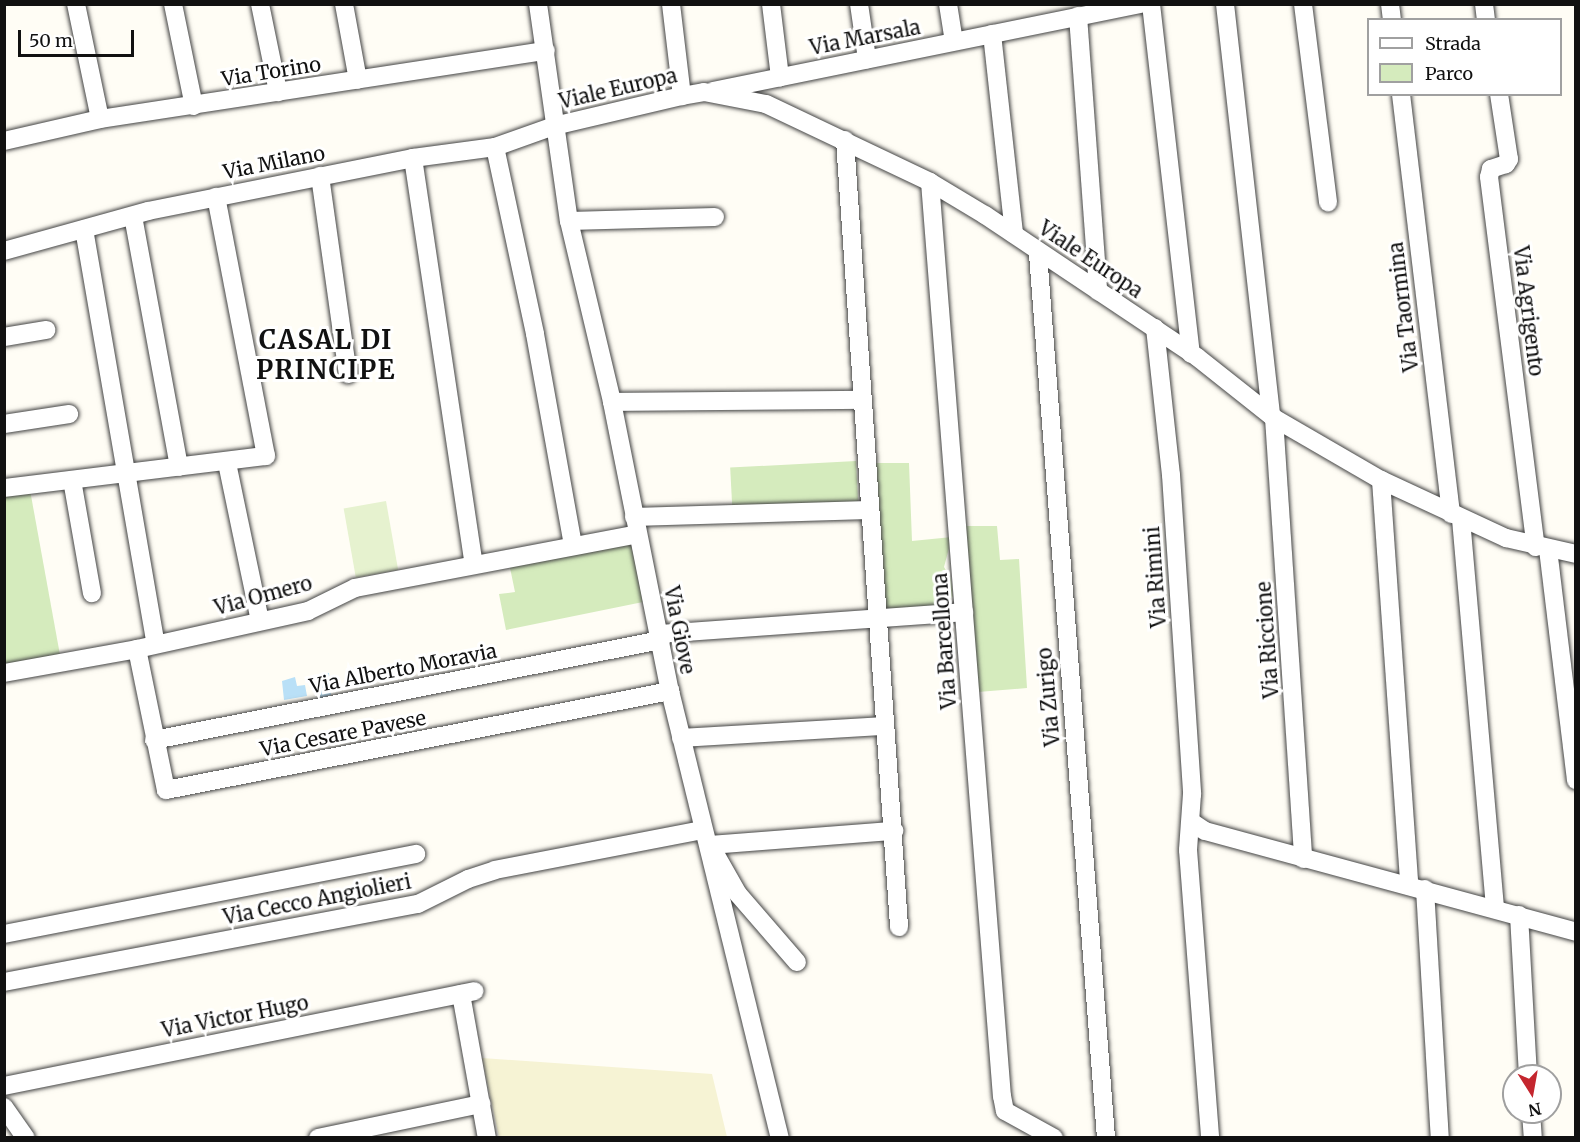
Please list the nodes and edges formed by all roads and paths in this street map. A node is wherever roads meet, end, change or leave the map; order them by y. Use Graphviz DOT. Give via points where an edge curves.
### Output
graph roads {
  1 [pos="76,4"];
  2 [pos="173,4"];
  3 [pos="260,4"];
  4 [pos="344,4"];
  5 [pos="538,4"];
  6 [pos="671,4"];
  7 [pos="771,4"];
  8 [pos="859,4"];
  9 [pos="948,4"];
  10 [pos="1140,4"];
  11 [pos="1151,4"];
  12 [pos="1225,4"];
  13 [pos="1303,4"];
  14 [pos="1099,8"];
  15 [pos="1078,16"];
  16 [pos="992,34"];
  17 [pos="954,41"];
  18 [pos="546,51"];
  19 [pos="867,59"];
  20 [pos="780,77"];
  21 [pos="358,80"];
  22 [pos="278,92"];
  23 [pos="704,92"];
  24 [pos="682,96"];
  25 [pos="1401,96"];
  26 [pos="1499,96"];
  27 [pos="194,106"];
  28 [pos="100,119"];
  29 [pos="554,126"];
  30 [pos="845,140"];
  31 [pos="4,141"];
  32 [pos="495,147"];
  33 [pos="413,158"];
  34 [pos="320,176"];
  35 [pos="930,182"];
  36 [pos="216,197"];
  37 [pos="1328,202"];
  38 [pos="133,216"];
  39 [pos="715,217"];
  40 [pos="569,221"];
  41 [pos="84,229"];
  42 [pos="1014,234"];
  43 [pos="4,251"];
  44 [pos="1038,254"];
  45 [pos="1098,291"];
  46 [pos="1155,328"];
  47 [pos="46,330"];
  48 [pos="4,337"];
  49 [pos="1191,354"];
  50 [pos="348,374"];
  51 [pos="861,400"];
  52 [pos="612,402"];
  53 [pos="69,414"];
  54 [pos="1272,417"];
  55 [pos="4,424"];
  56 [pos="227,463"];
  57 [pos="178,467"];
  58 [pos="126,474"];
  59 [pos="72,480"];
  60 [pos="1381,480"];
  61 [pos="4,488"];
  62 [pos="868,510"];
  63 [pos="1456,517"];
  64 [pos="636,526"];
  65 [pos="573,546"];
  66 [pos="1542,548"];
  67 [pos="1575,554"];
  68 [pos="474,564"];
  69 [pos="92,594"];
  70 [pos="964,612"];
  71 [pos="876,618"];
  72 [pos="260,621"];
  73 [pos="660,637"];
  74 [pos="156,644"];
  75 [pos="137,649"];
  76 [pos="4,673"];
  77 [pos="670,692"];
  78 [pos="885,726"];
  79 [pos="681,738"];
  80 [pos="154,740"];
  81 [pos="1575,780"];
  82 [pos="1193,823"];
  83 [pos="894,831"];
  84 [pos="707,838"];
  85 [pos="416,854"];
  86 [pos="1304,859"];
  87 [pos="1417,887"];
  88 [pos="1495,908"];
  89 [pos="1519,915"];
  90 [pos="899,927"];
  91 [pos="1575,932"];
  92 [pos="4,934"];
  93 [pos="797,962"];
  94 [pos="4,982"];
  95 [pos="1527,1064"];
  96 [pos="4,1086"];
  97 [pos="481,1104"];
  98 [pos="4,1107"];
  99 [pos="26,1137"];
  100 [pos="318,1137"];
  101 [pos="488,1137"];
  102 [pos="780,1137"];
  103 [pos="1054,1137"];
  104 [pos="1106,1137"];
  105 [pos="1210,1137"];
  106 [pos="1440,1137"];
  1 -- 28 [label="street"];
  2 -- 27 [label="street"];
  3 -- 22 [label="street"];
  4 -- 21 [label="street"];
  5 -- 18 [label="street, Via Giove"];
  6 -- 24 [label="street"];
  7 -- 20 [label="street"];
  8 -- 19 [label="street"];
  9 -- 17 [label="street"];
  10 -- 14 [label="street, Via Marsala"];
  11 -- 49 [label="street"];
  12 -- 54 [label="street, Via Riccione"];
  13 -- 37 [label="street"];
  14 -- 15 [label="street, Via Marsala"];
  15 -- 16 [label="street, Via Marsala"];
  15 -- 45 [label="street"];
  16 -- 17 [label="street, Via Marsala"];
  16 -- 42 [label="street"];
  17 -- 19 [label="street, Via Marsala"];
  18 -- 21 [label="street, Via Torino"];
  18 -- 29 [label="street, Via Giove"];
  19 -- 20 [label="street, Via Marsala"];
  20 -- 23 [label="street, Via Marsala"];
  21 -- 22 [label="street, Via Torino"];
  22 -- 27 [label="street, Via Torino"];
  23 -- 24 [label="street, Viale Europa"];
  23 -- 30 [label="street, Viale Europa" via="766,104"];
  24 -- 29 [label="street, Viale Europa"];
  25 -- 63 [label="street, Via Taormina"];
  26 -- 66 [label="street, Via Agrigento" via="1509,159 1491,169 1489,177"];
  27 -- 28 [label="street, Via Torino"];
  28 -- 31 [label="street, Via Torino"];
  29 -- 32 [label="street, Via Milano"];
  29 -- 40 [label="street, Via Giove"];
  30 -- 35 [label="street, Viale Europa"];
  30 -- 51 [label="street"];
  32 -- 33 [label="street, Via Milano"];
  32 -- 65 [label="street" via="535,334"];
  33 -- 34 [label="street, Via Milano"];
  33 -- 68 [label="street"];
  34 -- 36 [label="street, Via Milano"];
  34 -- 50 [label="street"];
  35 -- 42 [label="street, Viale Europa"];
  35 -- 70 [label="street, Via Barcellona"];
  36 -- 38 [label="street, Via Milano"];
  36 -- 56 [label="street" via="266,456"];
  38 -- 41 [label="street, Via Milano"];
  38 -- 57 [label="street"];
  39 -- 40 [label="street"];
  40 -- 52 [label="street, Via Giove"];
  41 -- 43 [label="street, Via Milano"];
  41 -- 58 [label="street"];
  42 -- 44 [label="street, Viale Europa"];
  44 -- 45 [label="street, Viale Europa"];
  44 -- 104 [label="street, Via Zurigo"];
  45 -- 46 [label="street, Viale Europa"];
  46 -- 49 [label="street, Viale Europa"];
  46 -- 82 [label="street, Via Rimini" via="1171,475"];
  47 -- 48 [label="street"];
  49 -- 54 [label="street, Viale Europa"];
  51 -- 52 [label="street"];
  51 -- 62 [label="street"];
  52 -- 64 [label="street, Via Giove"];
  53 -- 55 [label="street"];
  54 -- 60 [label="street, Viale Europa"];
  54 -- 86 [label="street, Via Riccione"];
  56 -- 57 [label="street"];
  56 -- 72 [label="street"];
  57 -- 58 [label="street"];
  58 -- 59 [label="street"];
  58 -- 74 [label="street"];
  59 -- 61 [label="street"];
  59 -- 69 [label="street"];
  60 -- 63 [label="street, Viale Europa"];
  60 -- 87 [label="street"];
  62 -- 64 [label="street, Via Omero"];
  62 -- 71 [label="street"];
  63 -- 66 [label="street, Viale Europa"];
  63 -- 88 [label="street, Via Taormina"];
  64 -- 65 [label="street, Via Omero"];
  64 -- 73 [label="street, Via Giove"];
  65 -- 68 [label="street, Via Omero"];
  66 -- 67 [label="street, Viale Europa"];
  66 -- 81 [label="street"];
  68 -- 72 [label="street, Via Omero" via="355,588 308,611"];
  70 -- 71 [label="street, Via Alberto Moravia"];
  70 -- 103 [label="street, Via Barcellona" via="1002,1096 1005,1111"];
  71 -- 73 [label="street, Via Alberto Moravia"];
  71 -- 78 [label="street"];
  72 -- 74 [label="street, Via Omero"];
  73 -- 77 [label="street, Via Giove"];
  73 -- 80 [label="street, Via Alberto Moravia"];
  74 -- 75 [label="street, Via Omero"];
  75 -- 76 [label="street, Via Omero"];
  75 -- 80 [label="street, Via Cesare Pavese"];
  77 -- 79 [label="street, Via Giove"];
  77 -- 80 [label="street, Via Cesare Pavese" via="166,790"];
  78 -- 79 [label="street"];
  78 -- 83 [label="street"];
  79 -- 84 [label="street, Via Giove"];
  82 -- 86 [label="street" via="1205,831"];
  82 -- 105 [label="street, Via Rimini" via="1188,850"];
  83 -- 84 [label="street, Via Cecco Angiolieri"];
  83 -- 90 [label="street"];
  84 -- 93 [label="street" via="738,894"];
  84 -- 94 [label="street, Via Cecco Angiolieri" via="495,870 418,904"];
  84 -- 102 [label="street, Via Giove" via="722,913"];
  85 -- 92 [label="street"];
  86 -- 87 [label="street"];
  87 -- 88 [label="street"];
  87 -- 106 [label="street"];
  88 -- 89 [label="street"];
  89 -- 91 [label="street"];
  89 -- 95 [label="street"];
  96 -- 97 [label="street, Via Victor Hugo" via="468,993"];
  97 -- 100 [label="street"];
  97 -- 101 [label="street"];
  98 -- 99 [label="street"];
}
